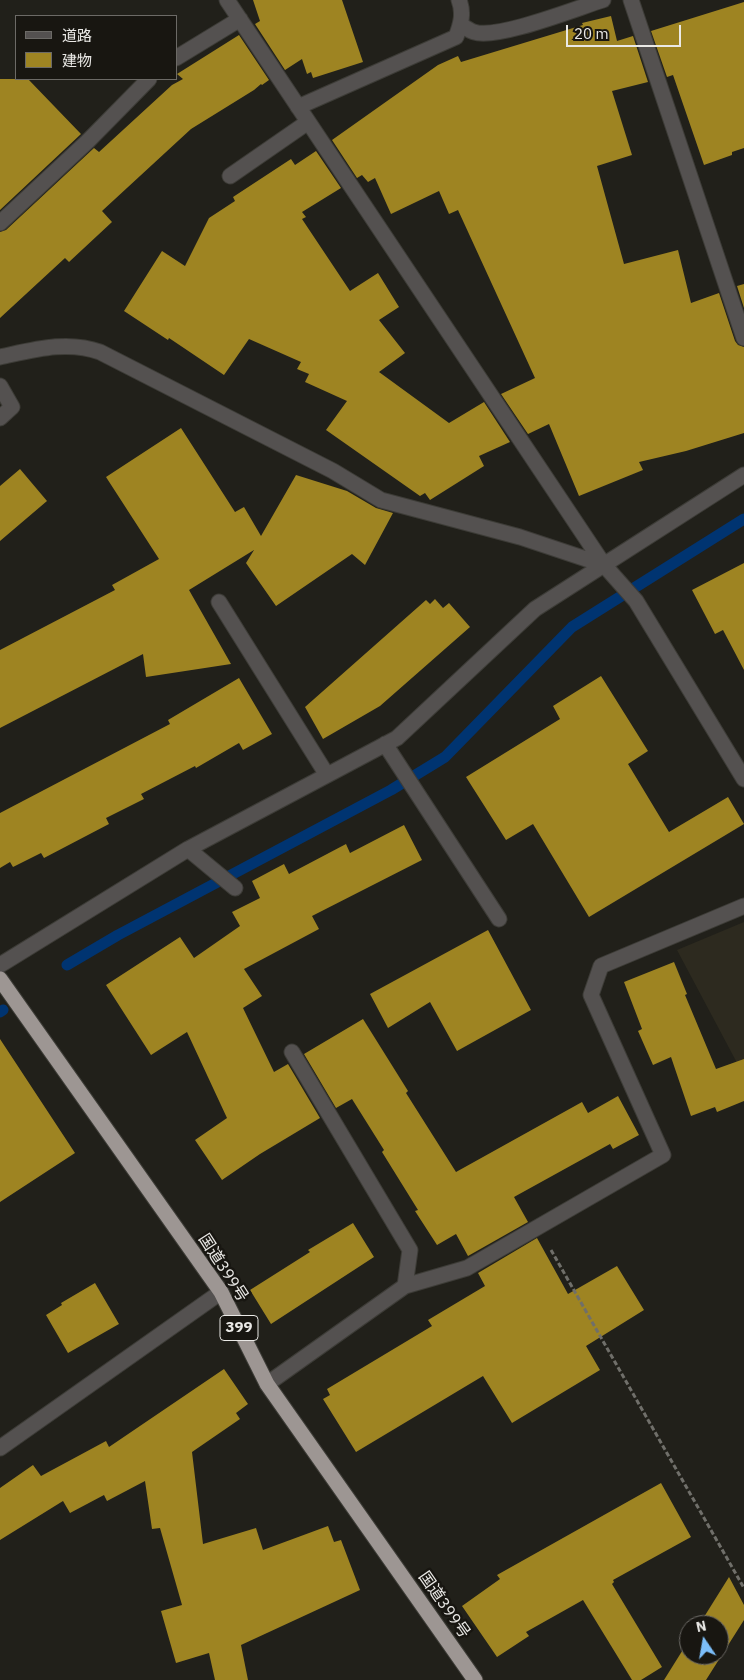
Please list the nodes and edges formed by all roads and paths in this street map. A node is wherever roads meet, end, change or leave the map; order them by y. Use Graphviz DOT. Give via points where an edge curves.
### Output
graph roads {
  1 [pos="227,0"];
  2 [pos="459,0"];
  3 [pos="603,0"];
  4 [pos="631,0"];
  5 [pos="240,19"];
  6 [pos="461,25"];
  7 [pos="178,57"];
  8 [pos="148,80"];
  9 [pos="298,107"];
  10 [pos="308,122"];
  11 [pos="230,176"];
  12 [pos="0,223"];
  13 [pos="744,338"];
  14 [pos="0,357"];
  15 [pos="0,386"];
  16 [pos="0,418"];
  17 [pos="744,475"];
  18 [pos="604,565"];
  19 [pos="219,602"];
  20 [pos="385,744"];
  21 [pos="326,775"];
  22 [pos="744,780"];
  23 [pos="188,849"];
  24 [pos="235,888"];
  25 [pos="744,906"];
  26 [pos="499,919"];
  27 [pos="0,965"];
  28 [pos="0,978"];
  29 [pos="292,1052"];
  30 [pos="538,1228"];
  31 [pos="405,1286"];
  32 [pos="221,1292"];
  33 [pos="267,1384"];
  34 [pos="0,1448"];
  35 [pos="744,1588"];
  36 [pos="475,1680"];
  1 -- 5 [label="street"];
  2 -- 6 [label="street"];
  3 -- 6 [label="street" via="493,34 475,33"];
  4 -- 13 [label="street"];
  5 -- 7 [label="street"];
  5 -- 9 [label="street"];
  6 -- 9 [label="street" via="456,37"];
  8 -- 12 [label="street"];
  9 -- 10 [label="street"];
  10 -- 11 [label="street"];
  10 -- 18 [label="street"];
  14 -- 18 [label="street" via="54,346 90,348 334,471 381,500"];
  15 -- 16 [label="street" via="12,407"];
  17 -- 18 [label="street"];
  18 -- 20 [label="street" via="535,608 398,738"];
  18 -- 22 [label="street" via="636,601"];
  19 -- 21 [label="street"];
  20 -- 21 [label="street"];
  20 -- 26 [label="street"];
  21 -- 23 [label="street"];
  23 -- 24 [label="street"];
  23 -- 27 [label="street"];
  25 -- 30 [label="street" via="601,966 591,995 663,1156"];
  28 -- 32 [label="highway, 国道399号 / 399"];
  29 -- 31 [label="street" via="410,1250"];
  30 -- 31 [label="street" via="468,1268"];
  30 -- 35 [label="path"];
  31 -- 33 [label="street"];
  32 -- 33 [label="highway, 国道399号 / 399"];
  32 -- 34 [label="street"];
  33 -- 36 [label="highway, 国道399号 / 399"];
}
